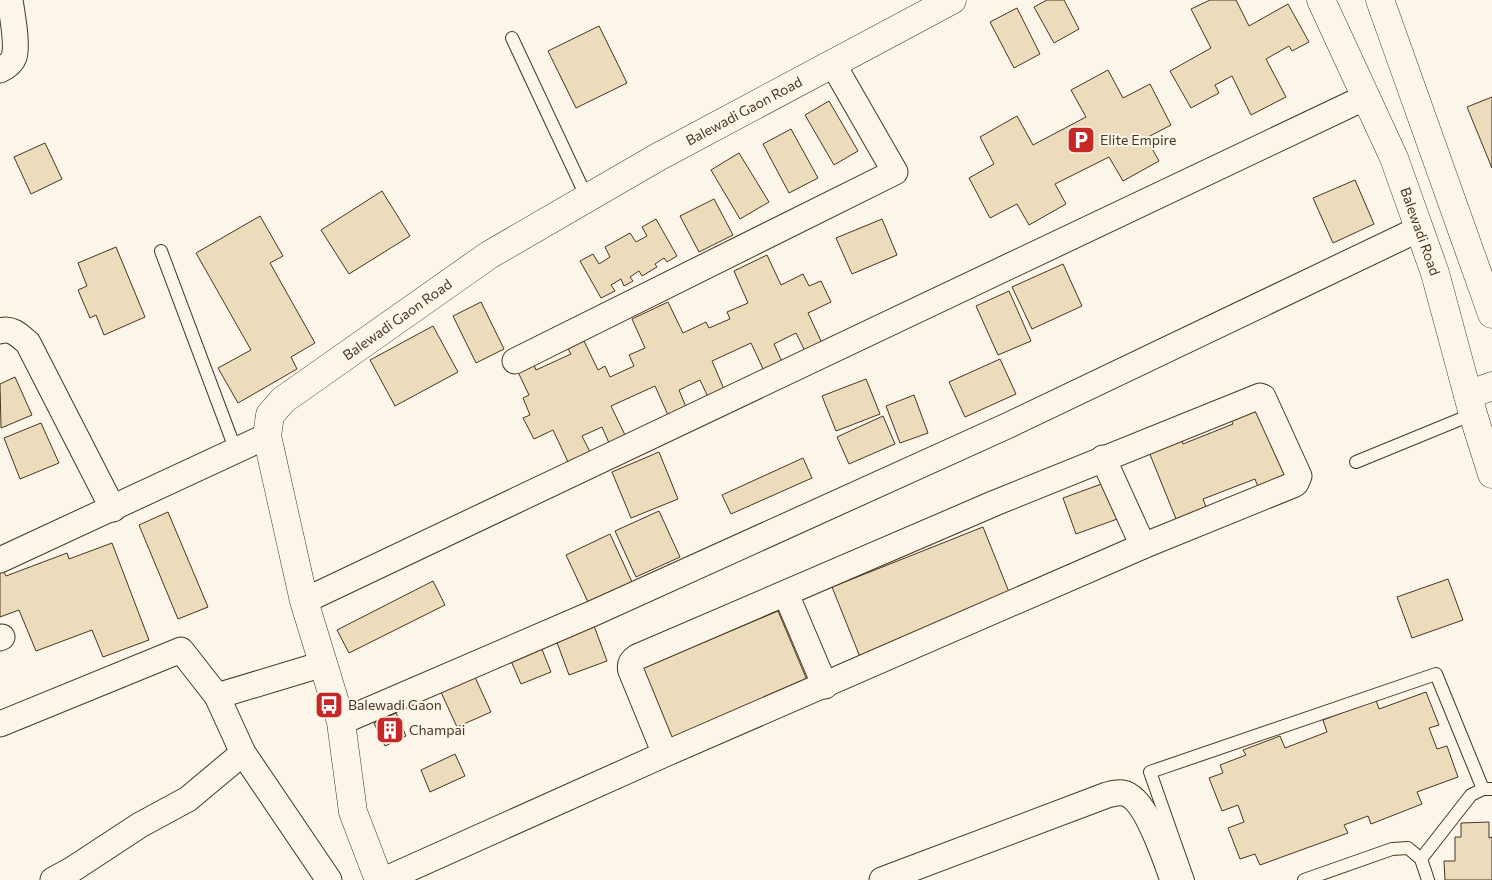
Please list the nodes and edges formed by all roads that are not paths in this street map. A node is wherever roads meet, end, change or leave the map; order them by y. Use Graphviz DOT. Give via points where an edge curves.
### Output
graph roads {
  1 [pos="10,0"];
  2 [pos="952,0"];
  3 [pos="1321,0"];
  4 [pos="1380,0"];
  5 [pos="512,38"];
  6 [pos="833,64"];
  7 [pos="0,70"];
  8 [pos="1366,97"];
  9 [pos="587,198"];
  10 [pos="1419,230"];
  11 [pos="161,251"];
  12 [pos="1492,314"];
  13 [pos="0,331"];
  14 [pos="515,362"];
  15 [pos="1478,398"];
  16 [pos="267,436"];
  17 [pos="236,451"];
  18 [pos="1103,458"];
  19 [pos="1356,462"];
  20 [pos="1492,474"];
  21 [pos="113,508"];
  22 [pos="1143,546"];
  23 [pos="0,560"];
  24 [pos="786,594"];
  25 [pos="304,601"];
  26 [pos="323,664"];
  27 [pos="825,686"];
  28 [pos="217,696"];
  29 [pos="341,722"];
  30 [pos="0,724"];
  31 [pos="243,753"];
  32 [pos="666,754"];
  33 [pos="1488,789"];
  34 [pos="1421,859"];
  35 [pos="53,880"];
  36 [pos="329,880"];
  37 [pos="379,880"];
  38 [pos="384,880"];
  39 [pos="882,880"];
  40 [pos="1173,880"];
  41 [pos="1188,880"];
  42 [pos="1304,880"];
  43 [pos="1428,880"];
  1 -- 7 [label="street" via="14,58"];
  2 -- 6 [label="street, Balewadi Gaon Road"];
  3 -- 8 [label="street, Balewadi Road"];
  4 -- 12 [label="street"];
  5 -- 9 [label="lane"];
  6 -- 9 [label="street, Balewadi Gaon Road"];
  6 -- 14 [label="street" via="894,172"];
  8 -- 10 [label="street, Balewadi Road" via="1394,158"];
  8 -- 25 [label="street"];
  9 -- 16 [label="street, Balewadi Gaon Road" via="489,255 283,400 270,415"];
  10 -- 15 [label="street, Balewadi Road"];
  10 -- 29 [label="street" via="1009,425 596,612"];
  11 -- 17 [label="lane"];
  13 -- 21 [label="street" via="16,332 28,343"];
  15 -- 19 [label="lane"];
  15 -- 20 [label="street, Balewadi Road"];
  16 -- 17 [label="street"];
  16 -- 25 [label="street, Balewadi Gaon Road"];
  17 -- 21 [label="street"];
  18 -- 22 [label="street"];
  18 -- 22 [label="street" via="1260,396 1299,476 1296,483"];
  18 -- 24 [label="street"];
  21 -- 23 [label="street"];
  22 -- 27 [label="street"];
  24 -- 27 [label="street"];
  24 -- 32 [label="street" via="631,661 631,671"];
  25 -- 26 [label="street, Balewadi Gaon Road"];
  26 -- 28 [label="street"];
  26 -- 29 [label="street, Balewadi Gaon Road"];
  27 -- 32 [label="street"];
  28 -- 30 [label="street" via="181,650"];
  28 -- 31 [label="street"];
  29 -- 37 [label="street, Balewadi Gaon Road" via="353,812"];
  31 -- 35 [label="street" via="188,799"];
  31 -- 36 [label="street"];
  32 -- 38 [label="street"];
  33 -- 34 [label="lane" via="1471,795"];
  33 -- 41 [label="lane" via="1436,674 1150,772"];
  34 -- 42 [label="lane" via="1408,848 1392,849"];
  34 -- 43 [label="lane"];
  39 -- 40 [label="street" via="1107,795 1123,793 1136,800 1145,811"];
}
